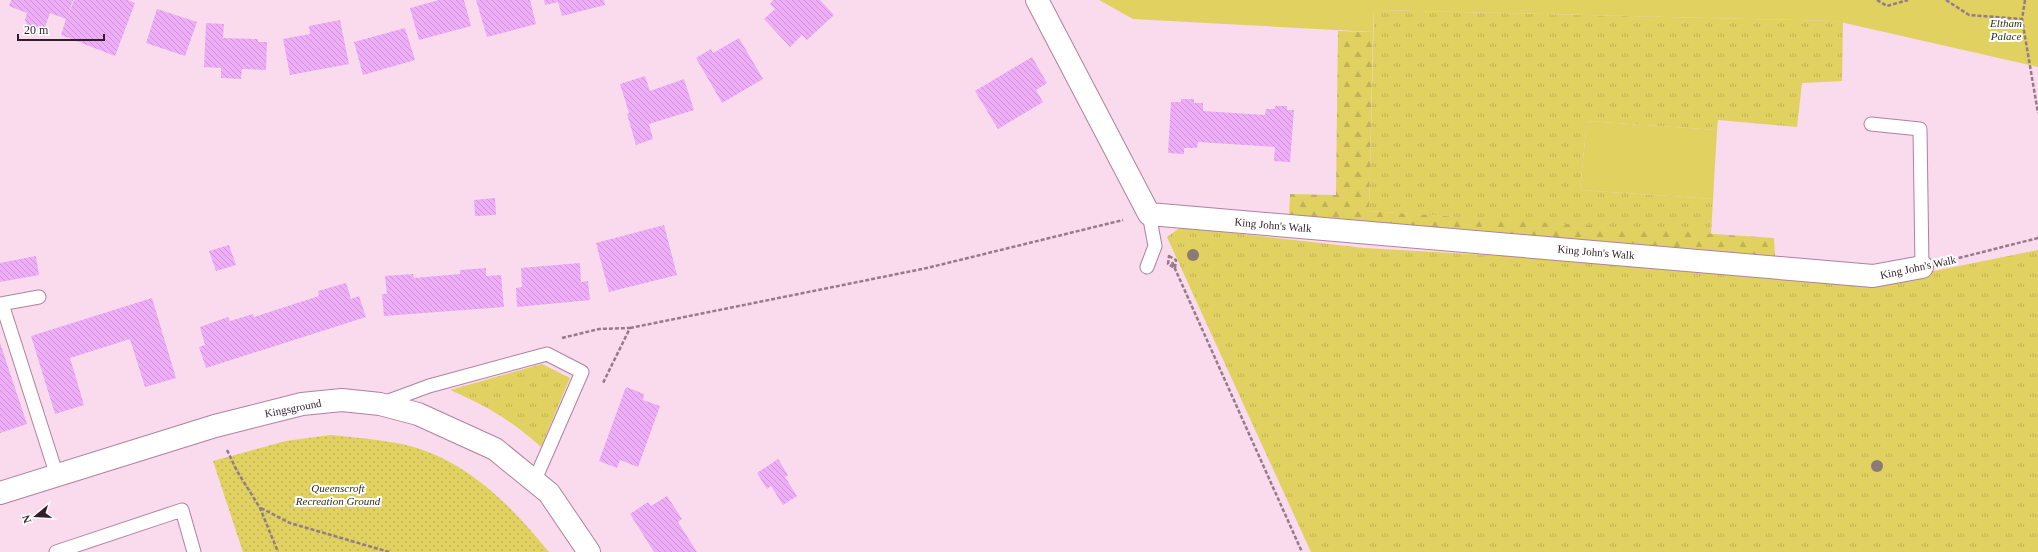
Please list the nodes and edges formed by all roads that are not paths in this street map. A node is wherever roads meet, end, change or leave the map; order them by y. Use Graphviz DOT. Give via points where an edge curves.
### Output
graph roads {
  1 [pos="1038,0"];
  2 [pos="1871,124"];
  3 [pos="1150,214"];
  4 [pos="1147,267"];
  5 [pos="1922,267"];
  6 [pos="39,297"];
  7 [pos="1,304"];
  8 [pos="380,404"];
  9 [pos="57,476"];
  10 [pos="534,482"];
  11 [pos="0,493"];
  12 [pos="56,552"];
  13 [pos="194,552"];
  14 [pos="589,552"];
  1 -- 3 [label="street"];
  2 -- 5 [label="lane" via="1920,129"];
  3 -- 4 [label="lane" via="1156,246"];
  3 -- 5 [label="street, King John's Walk" via="1873,276"];
  6 -- 7 [label="lane"];
  7 -- 9 [label="lane"];
  8 -- 9 [label="street, Kingsground" via="342,400 302,404 215,426"];
  8 -- 10 [label="street, Kingsground" via="418,414 495,449"];
  8 -- 10 [label="lane" via="429,386 547,354 582,372"];
  9 -- 11 [label="street, Kingsground"];
  10 -- 14 [label="street, Kingsground" via="549,493"];
  12 -- 13 [label="lane" via="182,510"];
}
